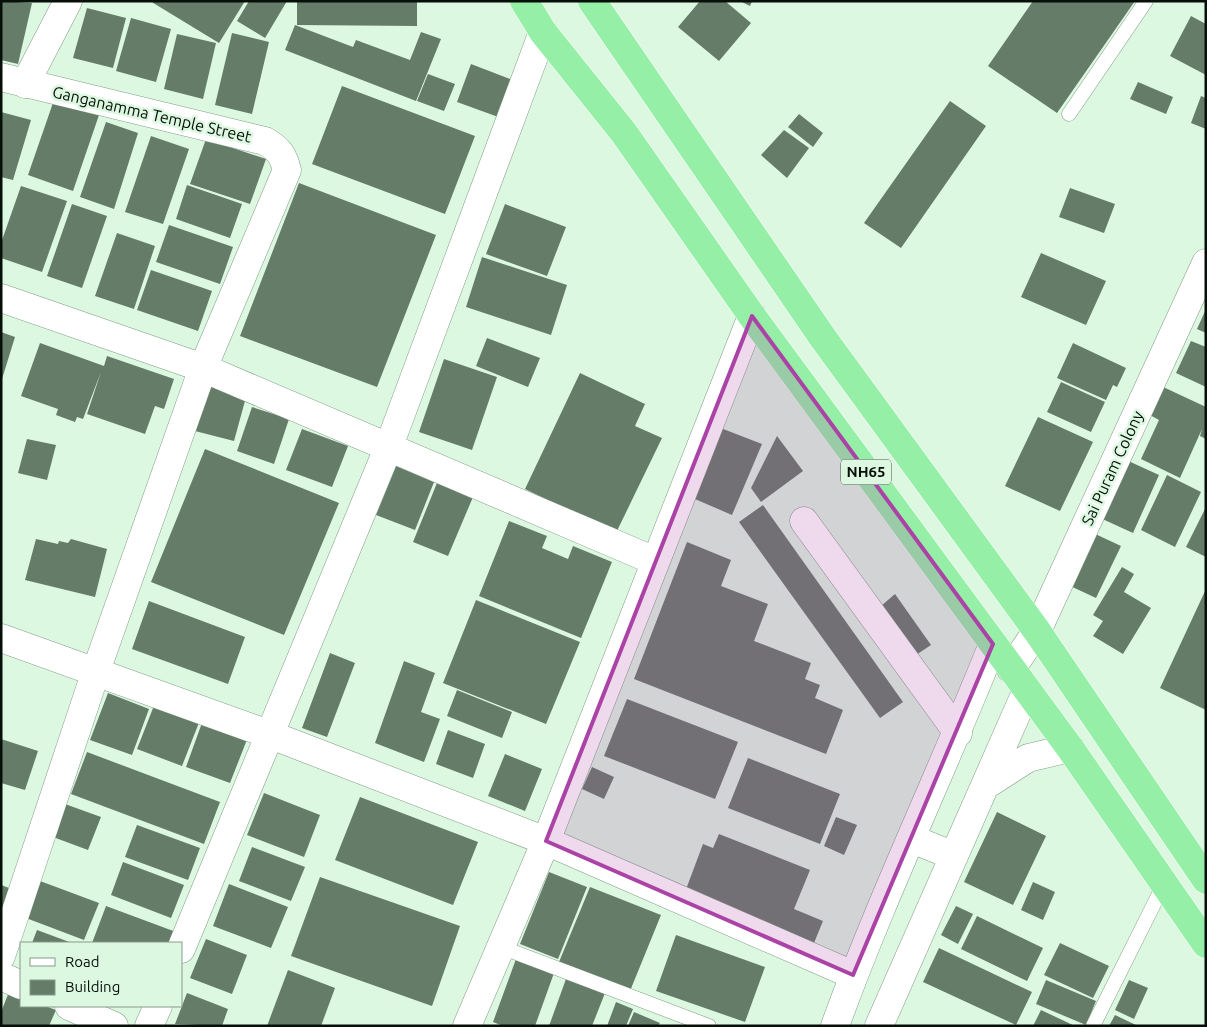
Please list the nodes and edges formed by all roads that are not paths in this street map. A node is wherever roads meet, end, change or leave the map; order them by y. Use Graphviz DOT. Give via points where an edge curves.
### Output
graph roads {
  1 [pos="68,1"];
  2 [pos="524,1"];
  3 [pos="592,1"];
  4 [pos="1146,1"];
  5 [pos="543,32"];
  6 [pos="13,80"];
  7 [pos="1069,114"];
  8 [pos="1206,263"];
  9 [pos="1,298"];
  10 [pos="752,316"];
  11 [pos="203,368"];
  12 [pos="389,446"];
  13 [pos="804,521"];
  14 [pos="655,561"];
  15 [pos="1037,631"];
  16 [pos="1,638"];
  17 [pos="993,644"];
  18 [pos="96,671"];
  19 [pos="1019,679"];
  20 [pos="958,733"];
  21 [pos="272,735"];
  22 [pos="1070,748"];
  23 [pos="986,784"];
  24 [pos="912,839"];
  25 [pos="546,841"];
  26 [pos="954,856"];
  27 [pos="1206,880"];
  28 [pos="1164,884"];
  29 [pos="1206,944"];
  30 [pos="501,947"];
  31 [pos="182,948"];
  32 [pos="1,956"];
  33 [pos="853,974"];
  34 [pos="1,976"];
  35 [pos="20,985"];
  36 [pos="71,1007"];
  37 [pos="158,1007"];
  38 [pos="114,1026"];
  39 [pos="149,1026"];
  40 [pos="467,1026"];
  41 [pos="708,1026"];
  42 [pos="835,1026"];
  43 [pos="879,1026"];
  44 [pos="1093,1026"];
  1 -- 6 [label="street"];
  2 -- 5 [label="highway, NH65"];
  3 -- 15 [label="highway, NH65" via="824,338"];
  4 -- 7 [label="lane"];
  5 -- 10 [label="highway, NH65" via="624,133"];
  5 -- 12 [label="street"];
  6 -- 11 [label="street, Ganganamma Temple Street" via="265,141 278,149 284,158 287,170"];
  8 -- 15 [label="street, Sai Puram Colony"];
  9 -- 11 [label="street"];
  10 -- 14 [label="street"];
  10 -- 17 [label="highway, NH65"];
  11 -- 12 [label="street"];
  11 -- 18 [label="street"];
  12 -- 14 [label="street"];
  12 -- 21 [label="street"];
  13 -- 20 [label="street"];
  14 -- 25 [label="street"];
  15 -- 19 [label="street, Sai Puram Colony"];
  15 -- 27 [label="highway, NH65"];
  16 -- 18 [label="street"];
  17 -- 19 [label="highway, NH65"];
  17 -- 20 [label="street"];
  18 -- 21 [label="street"];
  18 -- 32 [label="street"];
  19 -- 22 [label="highway, NH65"];
  19 -- 23 [label="street, Sai Puram Colony"];
  20 -- 24 [label="street"];
  21 -- 25 [label="street"];
  21 -- 31 [label="street"];
  22 -- 23 [label="street" via="1028,758"];
  22 -- 28 [label="highway, NH65"];
  23 -- 26 [label="street, Sai Puram Colony"];
  24 -- 26 [label="street"];
  24 -- 33 [label="street"];
  25 -- 30 [label="street"];
  25 -- 33 [label="street"];
  26 -- 43 [label="street, Sai Puram Colony"];
  28 -- 29 [label="highway, NH65"];
  28 -- 44 [label="lane"];
  30 -- 40 [label="street"];
  30 -- 41 [label="lane"];
  33 -- 42 [label="street"];
  34 -- 35 [label="street"];
  36 -- 38 [label="street"];
  37 -- 39 [label="street"];
}
